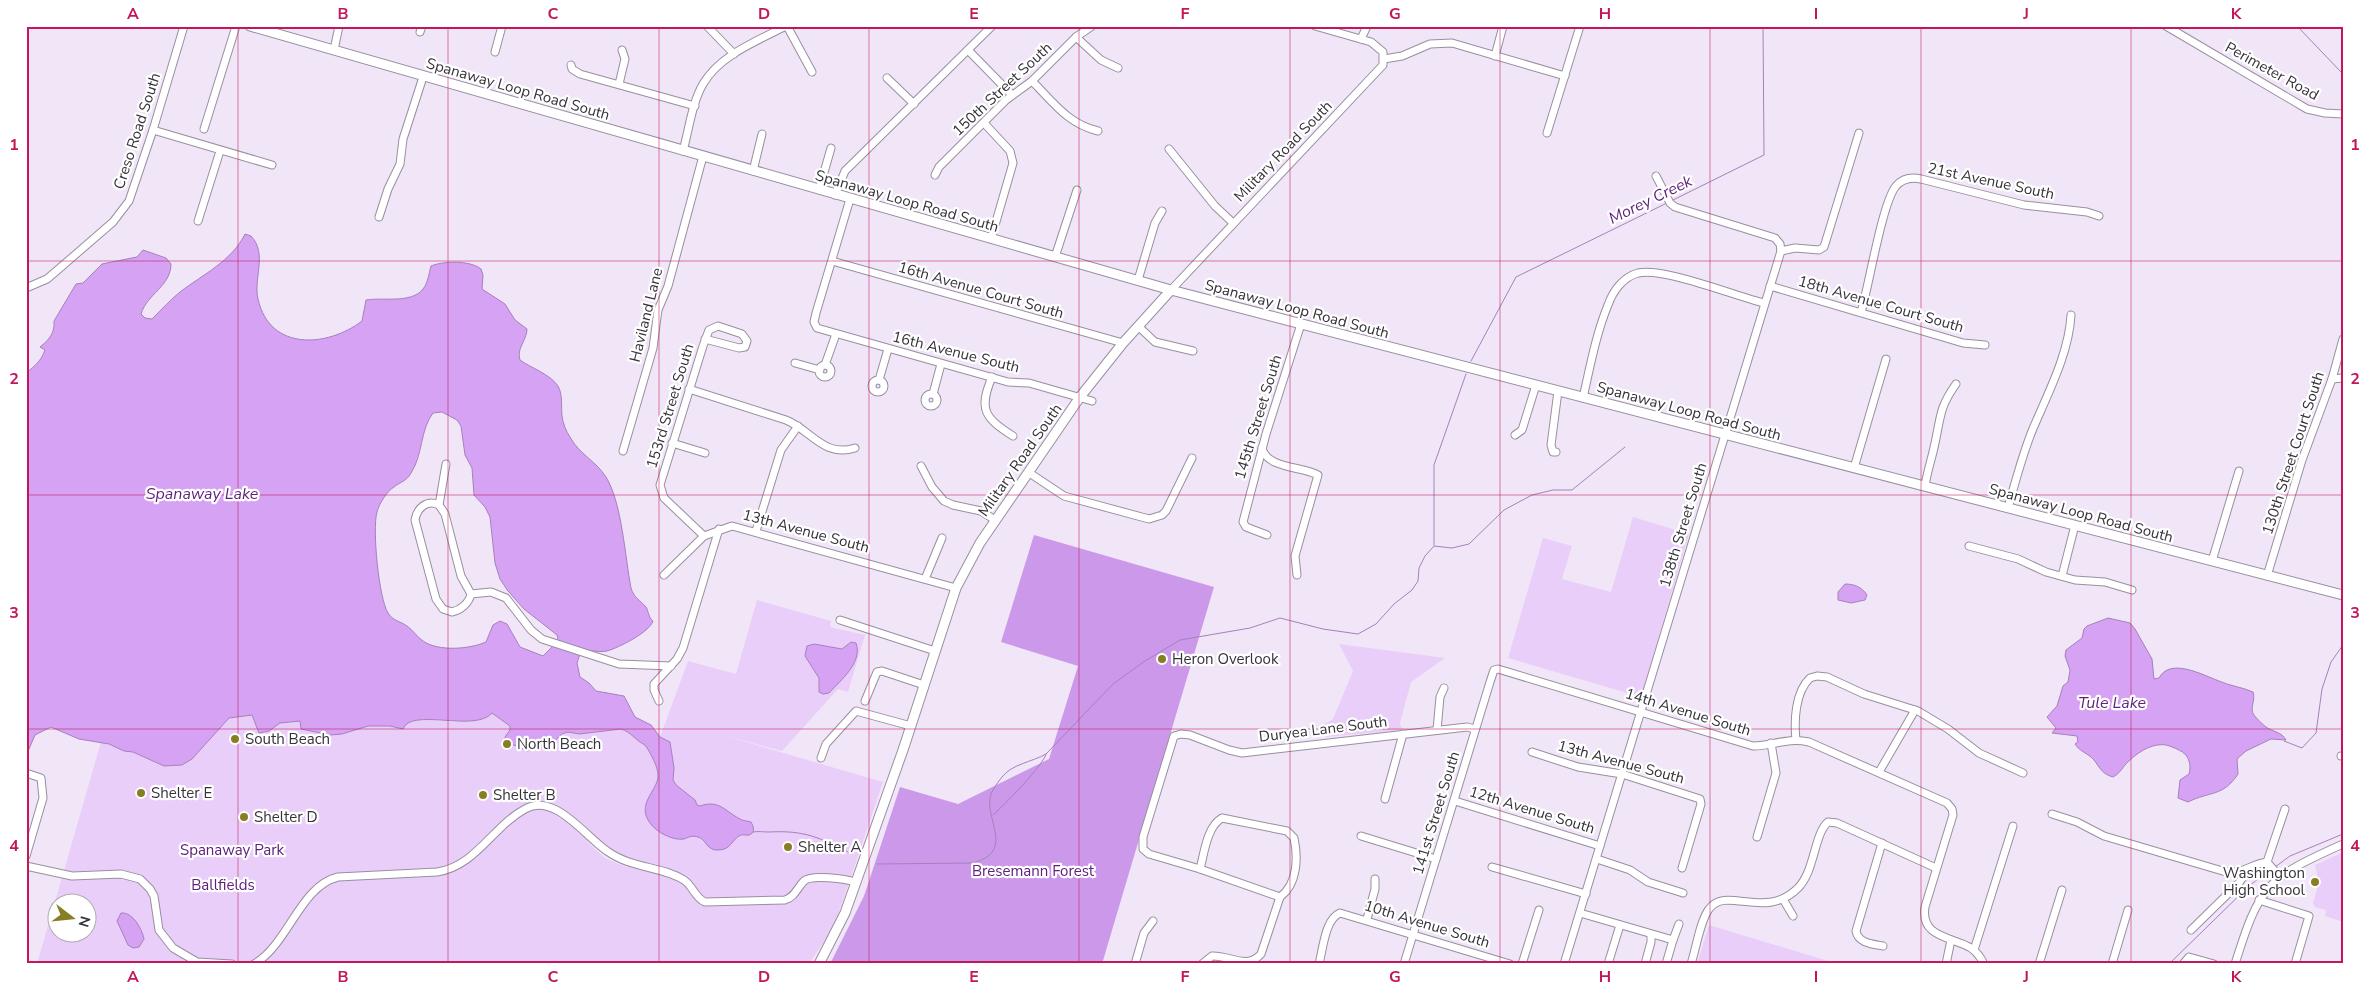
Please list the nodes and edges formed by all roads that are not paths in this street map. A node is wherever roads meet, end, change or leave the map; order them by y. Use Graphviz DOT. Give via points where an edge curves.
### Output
graph roads {
  1 [pos="184,26"];
  2 [pos="236,26"];
  3 [pos="250,26"];
  4 [pos="340,26"];
  5 [pos="502,26"];
  6 [pos="707,26"];
  7 [pos="786,26"];
  8 [pos="992,26"];
  9 [pos="1092,26"];
  10 [pos="1315,26"];
  11 [pos="1367,26"];
  12 [pos="1503,26"];
  13 [pos="1580,26"];
  14 [pos="2166,26"];
  15 [pos="1076,37"];
  16 [pos="1361,39"];
  17 [pos="334,50"];
  18 [pos="622,50"];
  19 [pos="968,50"];
  20 [pos="495,52"];
  21 [pos="734,54"];
  22 [pos="1495,56"];
  23 [pos="1384,59"];
  24 [pos="571,65"];
  25 [pos="1118,68"];
  26 [pos="812,72"];
  27 [pos="1565,76"];
  28 [pos="422,77"];
  29 [pos="887,78"];
  30 [pos="1032,81"];
  31 [pos="619,84"];
  32 [pos="1012,95"];
  33 [pos="914,104"];
  34 [pos="695,106"];
  35 [pos="2343,114"];
  36 [pos="984,123"];
  37 [pos="204,129"];
  38 [pos="153,130"];
  39 [pos="1098,131"];
  40 [pos="1547,133"];
  41 [pos="1859,133"];
  42 [pos="762,134"];
  43 [pos="831,148"];
  44 [pos="1169,149"];
  45 [pos="220,151"];
  46 [pos="683,151"];
  47 [pos="703,156"];
  48 [pos="272,165"];
  49 [pos="753,171"];
  50 [pos="935,175"];
  51 [pos="1656,176"];
  52 [pos="819,190"];
  53 [pos="1077,190"];
  54 [pos="835,195"];
  55 [pos="850,199"];
  56 [pos="1162,211"];
  57 [pos="2099,216"];
  58 [pos="379,217"];
  59 [pos="198,221"];
  60 [pos="1233,223"];
  61 [pos="991,239"];
  62 [pos="1781,251"];
  63 [pos="1055,257"];
  64 [pos="832,261"];
  65 [pos="1138,280"];
  66 [pos="1770,286"];
  67 [pos="26,288"];
  68 [pos="1171,290"];
  69 [pos="1764,303"];
  70 [pos="1861,312"];
  71 [pos="2072,315"];
  72 [pos="1300,324"];
  73 [pos="1138,326"];
  74 [pos="836,334"];
  75 [pos="706,339"];
  76 [pos="2343,339"];
  77 [pos="1123,343"];
  78 [pos="1985,345"];
  79 [pos="888,349"];
  80 [pos="1193,351"];
  81 [pos="1886,360"];
  82 [pos="795,363"];
  83 [pos="941,364"];
  84 [pos="992,377"];
  85 [pos="2343,378"];
  86 [pos="2332,379"];
  87 [pos="879,380"];
  88 [pos="1956,384"];
  89 [pos="1536,385"];
  90 [pos="689,389"];
  91 [pos="1558,391"];
  92 [pos="932,394"];
  93 [pos="1080,397"];
  94 [pos="1583,398"];
  95 [pos="1092,401"];
  96 [pos="798,426"];
  97 [pos="1516,434"];
  98 [pos="1725,434"];
  99 [pos="1013,436"];
  100 [pos="672,443"];
  101 [pos="855,448"];
  102 [pos="1262,448"];
  103 [pos="623,451"];
  104 [pos="1556,452"];
  105 [pos="705,453"];
  106 [pos="1192,458"];
  107 [pos="446,464"];
  108 [pos="921,466"];
  109 [pos="1854,468"];
  110 [pos="2239,471"];
  111 [pos="1028,472"];
  112 [pos="1924,486"];
  113 [pos="439,505"];
  114 [pos="2008,508"];
  115 [pos="995,520"];
  116 [pos="2075,526"];
  117 [pos="719,529"];
  118 [pos="756,531"];
  119 [pos="1266,535"];
  120 [pos="704,536"];
  121 [pos="942,538"];
  122 [pos="1969,546"];
  123 [pos="2212,561"];
  124 [pos="664,575"];
  125 [pos="1297,576"];
  126 [pos="2062,576"];
  127 [pos="2267,576"];
  128 [pos="925,579"];
  129 [pos="956,588"];
  130 [pos="2132,590"];
  131 [pos="471,594"];
  132 [pos="2343,595"];
  133 [pos="840,620"];
  134 [pos="935,651"];
  135 [pos="671,666"];
  136 [pos="1494,670"];
  137 [pos="924,685"];
  138 [pos="1444,688"];
  139 [pos="659,701"];
  140 [pos="866,701"];
  141 [pos="1915,710"];
  142 [pos="1641,713"];
  143 [pos="910,726"];
  144 [pos="1475,729"];
  145 [pos="1437,730"];
  146 [pos="1403,734"];
  147 [pos="1796,740"];
  148 [pos="1771,743"];
  149 [pos="1532,752"];
  150 [pos="820,758"];
  151 [pos="1879,772"];
  152 [pos="26,773"];
  153 [pos="2023,773"];
  154 [pos="1622,774"];
  155 [pos="1385,799"];
  156 [pos="1455,801"];
  157 [pos="2285,809"];
  158 [pos="2052,814"];
  159 [pos="2013,826"];
  160 [pos="1361,836"];
  161 [pos="1757,837"];
  162 [pos="1882,843"];
  163 [pos="2343,844"];
  164 [pos="1600,846"];
  165 [pos="26,856"];
  166 [pos="1436,859"];
  167 [pos="1597,859"];
  168 [pos="26,866"];
  169 [pos="1492,867"];
  170 [pos="1682,868"];
  171 [pos="1936,868"];
  172 [pos="1200,869"];
  173 [pos="2249,869"];
  174 [pos="2273,869"];
  175 [pos="1375,879"];
  176 [pos="856,882"];
  177 [pos="2062,890"];
  178 [pos="1683,893"];
  179 [pos="1586,894"];
  180 [pos="1280,897"];
  181 [pos="1785,898"];
  182 [pos="2259,900"];
  183 [pos="1539,910"];
  184 [pos="2128,910"];
  185 [pos="1580,914"];
  186 [pos="1793,916"];
  187 [pos="1367,919"];
  188 [pos="1154,921"];
  189 [pos="1679,924"];
  190 [pos="1620,925"];
  191 [pos="2191,930"];
  192 [pos="1413,935"];
  193 [pos="1651,935"];
  194 [pos="1673,940"];
  195 [pos="1951,940"];
  196 [pos="1883,946"];
  197 [pos="1976,953"];
  198 [pos="1485,960"];
  199 [pos="2185,961"];
  200 [pos="232,964"];
  201 [pos="254,964"];
  202 [pos="819,964"];
  203 [pos="1135,964"];
  204 [pos="1202,964"];
  205 [pos="1319,964"];
  206 [pos="1404,964"];
  207 [pos="1510,964"];
  208 [pos="1522,964"];
  209 [pos="1564,964"];
  210 [pos="1608,964"];
  211 [pos="1645,964"];
  212 [pos="1666,964"];
  213 [pos="1692,964"];
  214 [pos="1946,964"];
  215 [pos="1984,964"];
  216 [pos="2039,964"];
  217 [pos="2112,964"];
  218 [pos="2214,964"];
  219 [pos="2235,964"];
  220 [pos="2294,964"];
  1 -- 38 [label="street, Creso Road South"];
  2 -- 37 [label="street"];
  3 -- 17 [label="main road, Spanaway Loop Road South"];
  4 -- 17 [label="street"];
  5 -- 20 [label="street"];
  6 -- 21 [label="street"];
  7 -- 21 [label="street"];
  7 -- 26 [label="street"];
  8 -- 19 [label="street"];
  9 -- 15 [label="street, 150th Street South"];
  10 -- 16 [label="street"];
  11 -- 16 [label="street"];
  12 -- 22 [label="street"];
  13 -- 27 [label="street"];
  14 -- 35 [label="street, Perimeter Road" via="2307,108"];
  15 -- 25 [label="street" via="1101,60"];
  15 -- 30 [label="street, 150th Street South"];
  16 -- 23 [label="street" via="1380,47"];
  17 -- 28 [label="main road, Spanaway Loop Road South"];
  18 -- 31 [label="street" via="625,59"];
  19 -- 32 [label="street"];
  19 -- 33 [label="street"];
  21 -- 34 [label="street" via="708,77"];
  22 -- 23 [label="street" via="1452,43 1441,43"];
  22 -- 27 [label="street"];
  23 -- 60 [label="street, Military Road South" via="1377,73"];
  24 -- 31 [label="street" via="580,74"];
  27 -- 40 [label="street"];
  28 -- 46 [label="main road, Spanaway Loop Road South"];
  28 -- 58 [label="street" via="402,139 400,164"];
  29 -- 33 [label="street"];
  30 -- 32 [label="street, 150th Street South"];
  30 -- 39 [label="street" via="1071,120"];
  31 -- 34 [label="street"];
  32 -- 36 [label="street, 150th Street South"];
  33 -- 54 [label="street" via="845,171"];
  34 -- 46 [label="street"];
  36 -- 50 [label="street, 150th Street South" via="939,167"];
  36 -- 61 [label="street" via="1010,151 1013,163"];
  38 -- 45 [label="street"];
  38 -- 67 [label="street, Creso Road South" via="134,190 123,209 54,273"];
  41 -- 62 [label="street" via="1824,246 1819,250 1795,248"];
  42 -- 49 [label="street"];
  43 -- 52 [label="street"];
  44 -- 60 [label="street"];
  45 -- 48 [label="street"];
  45 -- 59 [label="street"];
  46 -- 47 [label="main road, Spanaway Loop Road South"];
  47 -- 49 [label="main road, Spanaway Loop Road South"];
  47 -- 103 [label="street, Haviland Lane" via="668,286 658,310 653,348"];
  49 -- 52 [label="main road, Spanaway Loop Road South"];
  51 -- 62 [label="street" via="1675,208 1771,237 1780,243"];
  52 -- 54 [label="main road, Spanaway Loop Road South"];
  53 -- 63 [label="street"];
  54 -- 55 [label="main road, Spanaway Loop Road South"];
  55 -- 61 [label="main road, Spanaway Loop Road South"];
  55 -- 64 [label="street"];
  56 -- 65 [label="street" via="1155,223"];
  57 -- 70 [label="street, 21st Avenue South" via="2024,205 1921,179 1906,179 1897,184 1890,201"];
  60 -- 68 [label="street, Military Road South"];
  61 -- 63 [label="main road, Spanaway Loop Road South"];
  62 -- 66 [label="street, 138th Street South"];
  63 -- 65 [label="main road, Spanaway Loop Road South"];
  64 -- 74 [label="street, 16th Avenue South" via="815,324"];
  64 -- 77 [label="street, 16th Avenue Court South"];
  65 -- 68 [label="main road, Spanaway Loop Road South"];
  66 -- 69 [label="street, 138th Street South"];
  66 -- 70 [label="street, 18th Avenue Court South"];
  68 -- 72 [label="main road, Spanaway Loop Road South"];
  68 -- 73 [label="main road, Military Road South"];
  69 -- 94 [label="street" via="1662,273 1643,272 1627,278 1607,307"];
  69 -- 98 [label="street, 138th Street South"];
  70 -- 78 [label="street, 18th Avenue Court South" via="1963,343"];
  71 -- 114 [label="street" via="2052,385 2032,433"];
  72 -- 89 [label="main road, Spanaway Loop Road South"];
  72 -- 102 [label="street, 145th Street South"];
  73 -- 77 [label="main road, Military Road South"];
  73 -- 80 [label="street" via="1155,342"];
  74 -- 79 [label="street, 16th Avenue South"];
  74 -- 82 [label="street" via="822,367"];
  75 -- 75 [label="street, 153rd Street South" via="739,348 746,344 747,338 718,326 711,328"];
  75 -- 90 [label="street, 153rd Street South"];
  76 -- 86 [label="street, 130th Street Court South"];
  77 -- 93 [label="main road, Military Road South"];
  79 -- 83 [label="street, 16th Avenue South"];
  79 -- 87 [label="street"];
  81 -- 109 [label="street"];
  83 -- 84 [label="street, 16th Avenue South"];
  83 -- 92 [label="street"];
  84 -- 93 [label="street, 16th Avenue South"];
  84 -- 99 [label="street" via="984,402 985,410 990,420"];
  85 -- 86 [label="street"];
  86 -- 127 [label="street, 130th Street Court South" via="2305,452"];
  88 -- 112 [label="street" via="1940,412"];
  89 -- 91 [label="main road, Spanaway Loop Road South"];
  89 -- 97 [label="street" via="1522,430"];
  90 -- 96 [label="street"];
  90 -- 100 [label="street, 153rd Street South"];
  91 -- 94 [label="main road, Spanaway Loop Road South"];
  91 -- 104 [label="street" via="1551,445"];
  93 -- 95 [label="street, 16th Avenue South"];
  93 -- 111 [label="main road, Military Road South"];
  94 -- 98 [label="main road, Spanaway Loop Road South"];
  96 -- 101 [label="street" via="825,447 843,451"];
  96 -- 118 [label="street" via="781,450"];
  98 -- 109 [label="main road, Spanaway Loop Road South"];
  98 -- 142 [label="street, 138th Street South"];
  100 -- 105 [label="street"];
  100 -- 120 [label="street, 153rd Street South" via="660,481 661,493"];
  102 -- 119 [label="street, 145th Street South" via="1243,524"];
  102 -- 125 [label="street" via="1273,461 1317,474 1296,556"];
  106 -- 111 [label="street" via="1166,511 1149,519 1064,496"];
  107 -- 113 [label="street"];
  108 -- 115 [label="street" via="932,487 944,500 981,511"];
  109 -- 112 [label="main road, Spanaway Loop Road South"];
  110 -- 123 [label="street"];
  111 -- 115 [label="main road, Military Road South"];
  112 -- 114 [label="main road, Spanaway Loop Road South"];
  113 -- 131 [label="street" via="445,514 463,582"];
  113 -- 131 [label="street" via="430,503 422,506 415,520 436,599 443,608 452,612 468,602"];
  114 -- 116 [label="main road, Spanaway Loop Road South"];
  115 -- 129 [label="main road, Military Road South"];
  116 -- 123 [label="main road, Spanaway Loop Road South"];
  116 -- 126 [label="street"];
  117 -- 118 [label="street, 13th Avenue South" via="732,526"];
  117 -- 120 [label="street, 13th Avenue South"];
  117 -- 135 [label="street" via="683,648"];
  118 -- 128 [label="street, 13th Avenue South"];
  120 -- 124 [label="street, 13th Avenue South"];
  121 -- 128 [label="street"];
  122 -- 126 [label="street" via="2018,559"];
  123 -- 127 [label="main road, Spanaway Loop Road South"];
  126 -- 130 [label="street" via="2105,582"];
  127 -- 132 [label="main road, Spanaway Loop Road South"];
  128 -- 129 [label="street, 13th Avenue South"];
  129 -- 134 [label="main road, Military Road South"];
  131 -- 135 [label="street" via="491,592 506,598 536,636 551,643 619,664"];
  133 -- 134 [label="street"];
  134 -- 137 [label="main road, Military Road South"];
  135 -- 139 [label="street" via="654,684"];
  136 -- 142 [label="street, 14th Avenue South"];
  136 -- 144 [label="street, 141st Street South"];
  137 -- 140 [label="street" via="877,672"];
  137 -- 143 [label="main road, Military Road South"];
  138 -- 145 [label="street"];
  141 -- 147 [label="street" via="1864,694 1827,677 1813,677 1804,685 1798,704"];
  141 -- 151 [label="street"];
  141 -- 153 [label="street" via="1948,729 1986,758"];
  142 -- 148 [label="street, 14th Avenue South" via="1753,746"];
  142 -- 154 [label="street, 138th Street South"];
  143 -- 150 [label="street" via="861,711 854,712 826,744"];
  143 -- 176 [label="main road, Military Road South"];
  144 -- 145 [label="street, Duryea Lane South"];
  144 -- 156 [label="street, 141st Street South"];
  145 -- 146 [label="street, Duryea Lane South"];
  146 -- 155 [label="street"];
  146 -- 172 [label="street, Duryea Lane South" via="1242,753 1190,735 1176,735 1152,807 1143,849 1148,854"];
  147 -- 148 [label="street, 14th Avenue South"];
  147 -- 151 [label="street, 14th Avenue South" via="1813,743"];
  148 -- 161 [label="street" via="1776,772"];
  149 -- 154 [label="street, 13th Avenue South" via="1578,767"];
  151 -- 171 [label="street, 14th Avenue South" via="1952,809 1953,817"];
  152 -- 165 [label="street" via="39,777 43,782 43,798"];
  154 -- 164 [label="street, 138th Street South"];
  154 -- 170 [label="street, 13th Avenue South" via="1701,801"];
  156 -- 164 [label="street, 12th Avenue South"];
  156 -- 166 [label="street, 141st Street South"];
  157 -- 174 [label="street"];
  158 -- 173 [label="street" via="2104,836 2226,872"];
  159 -- 197 [label="street"];
  160 -- 166 [label="street"];
  162 -- 171 [label="street"];
  162 -- 181 [label="street" via="1828,822 1822,829 1805,879"];
  162 -- 196 [label="street" via="1856,931 1863,941"];
  163 -- 174 [label="street" via="2302,862"];
  164 -- 167 [label="street, 138th Street South"];
  166 -- 192 [label="street, 141st Street South"];
  167 -- 178 [label="street, 12th Avenue South" via="1630,870 1648,882"];
  167 -- 179 [label="street, 138th Street South"];
  168 -- 200 [label="street" via="72,876 122,874 140,879 154,896 158,930 173,948 197,962"];
  169 -- 179 [label="street"];
  171 -- 195 [label="street" via="1925,907 1925,919 1934,933"];
  172 -- 180 [label="street"];
  172 -- 180 [label="street" via="1212,828 1220,819 1230,818 1287,831 1293,834 1296,844 1296,867 1291,884"];
  173 -- 174 [label="street" via="2260,863"];
  173 -- 191 [label="street"];
  174 -- 182 [label="street"];
  175 -- 187 [label="street"];
  176 -- 201 [label="street" via="814,877 805,880 788,899 710,903 702,901 678,877 630,864 614,856 558,810 532,806 466,861 451,869 338,877 326,882 310,897 273,949"];
  176 -- 202 [label="main road, Military Road South" via="841,923"];
  177 -- 216 [label="street"];
  179 -- 185 [label="street, 138th Street South"];
  180 -- 204 [label="street" via="1259,957 1244,962 1212,956"];
  181 -- 186 [label="street"];
  181 -- 213 [label="street" via="1763,904 1730,899 1715,903 1706,915"];
  182 -- 219 [label="street"];
  182 -- 220 [label="street" via="2309,916"];
  183 -- 208 [label="street"];
  184 -- 217 [label="street"];
  185 -- 190 [label="street"];
  185 -- 209 [label="street, 138th Street South"];
  187 -- 192 [label="street, 10th Avenue South"];
  187 -- 205 [label="street, 10th Avenue South" via="1337,914 1331,922"];
  188 -- 203 [label="street" via="1144,933"];
  189 -- 194 [label="street"];
  190 -- 193 [label="street"];
  190 -- 210 [label="street"];
  192 -- 198 [label="street, 10th Avenue South"];
  192 -- 206 [label="street, 141st Street South"];
  193 -- 194 [label="street"];
  193 -- 211 [label="street"];
  194 -- 212 [label="street"];
  195 -- 197 [label="street"];
  195 -- 214 [label="street"];
  197 -- 215 [label="street"];
  198 -- 207 [label="street, 10th Avenue South"];
  199 -- 218 [label="street" via="2191,957"];
}
